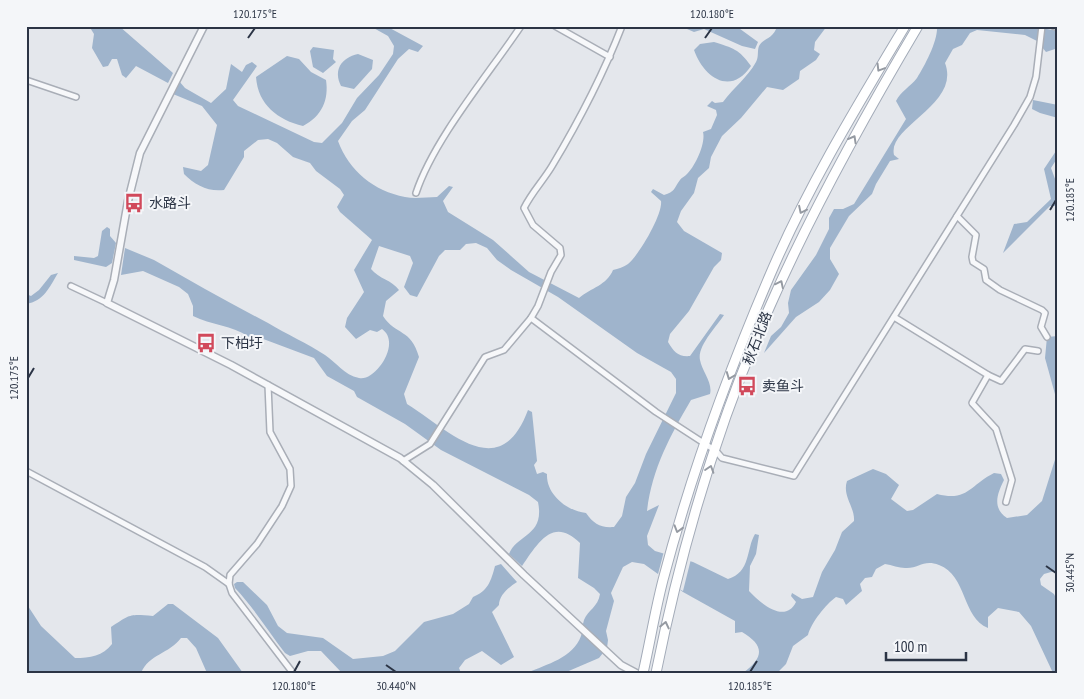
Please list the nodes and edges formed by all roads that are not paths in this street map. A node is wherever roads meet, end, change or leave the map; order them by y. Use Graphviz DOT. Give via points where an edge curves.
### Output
graph roads {
  1 [pos="204,26"];
  2 [pos="521,26"];
  3 [pos="554,26"];
  4 [pos="622,26"];
  5 [pos="905,26"];
  6 [pos="918,26"];
  7 [pos="1042,26"];
  8 [pos="1053,26"];
  9 [pos="1058,28"];
  10 [pos="610,57"];
  11 [pos="26,80"];
  12 [pos="76,97"];
  13 [pos="416,193"];
  14 [pos="957,216"];
  15 [pos="71,286"];
  16 [pos="107,303"];
  17 [pos="531,318"];
  18 [pos="894,318"];
  19 [pos="1047,337"];
  20 [pos="1038,351"];
  21 [pos="988,375"];
  22 [pos="268,385"];
  23 [pos="705,446"];
  24 [pos="716,451"];
  25 [pos="403,461"];
  26 [pos="26,471"];
  27 [pos="1006,502"];
  28 [pos="229,584"];
  29 [pos="293,673"];
  30 [pos="636,673"];
  31 [pos="643,673"];
  32 [pos="656,673"];
  1 -- 16 [label="street" via="140,153"];
  2 -- 13 [label="street" via="441,142"];
  3 -- 10 [label="street"];
  4 -- 10 [label="street"];
  5 -- 23 [label="main road, 秋石北路, one-way" via="861,99 770,274"];
  24 -- 6 [label="main road, 秋石北路, one-way" via="778,289 821,199"];
  7 -- 14 [label="street" via="1036,77 1030,97"];
  8 -- 9 [label="street"];
  10 -- 17 [label="street" via="551,169 524,208 533,225 560,248 562,255"];
  11 -- 12 [label="street"];
  14 -- 18 [label="street"];
  14 -- 19 [label="street" via="976,235 973,262 984,269 986,280 1042,310 1045,313 1041,327"];
  15 -- 16 [label="street"];
  16 -- 22 [label="street"];
  17 -- 23 [label="street"];
  17 -- 25 [label="street" via="504,350 485,357 430,444"];
  18 -- 21 [label="street"];
  18 -- 24 [label="street" via="794,476 722,458"];
  20 -- 21 [label="street" via="1025,349 1001,381"];
  21 -- 27 [label="street" via="972,403 996,429 1012,480"];
  22 -- 25 [label="street"];
  22 -- 28 [label="street" via="270,432 290,469 291,486 282,506 256,544 235,567"];
  23 -- 24 [label="street"];
  23 -- 31 [label="main road, 秋石北路, one-way" via="662,582"];
  32 -- 24 [label="main road, 秋石北路, one-way" via="684,551"];
  25 -- 30 [label="street" via="433,485 621,665"];
  26 -- 28 [label="street" via="205,567"];
  28 -- 29 [label="street" via="232,593"];
}
